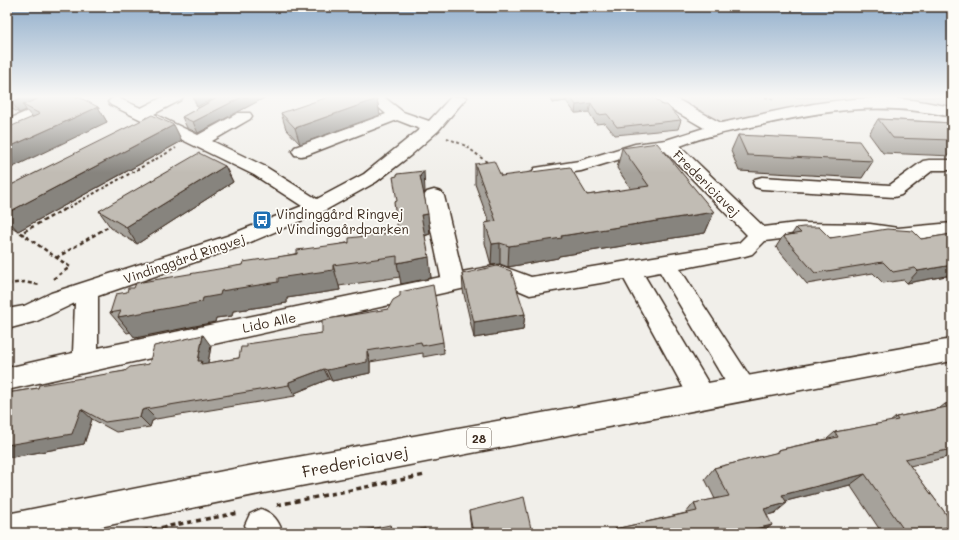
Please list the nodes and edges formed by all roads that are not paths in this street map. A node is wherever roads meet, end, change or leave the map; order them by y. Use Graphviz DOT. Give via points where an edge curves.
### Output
graph roads {
  1 [pos="169,122"];
  2 [pos="231,122"];
  3 [pos="378,122"];
  4 [pos="414,122"];
  5 [pos="437,122"];
  6 [pos="707,122"];
  7 [pos="749,122"];
  8 [pos="431,129"];
  9 [pos="719,129"];
  10 [pos="195,140"];
  11 [pos="669,145"];
  12 [pos="301,151"];
  13 [pos="952,165"];
  14 [pos="505,178"];
  15 [pos="762,183"];
  16 [pos="434,196"];
  17 [pos="317,207"];
  18 [pos="952,230"];
  19 [pos="759,235"];
  20 [pos="666,264"];
  21 [pos="630,270"];
  22 [pos="453,282"];
  23 [pos="54,291"];
  24 [pos="87,291"];
  25 [pos="7,306"];
  26 [pos="7,319"];
  27 [pos="952,350"];
  28 [pos="85,363"];
  29 [pos="7,379"];
  30 [pos="743,388"];
  31 [pos="703,396"];
  32 [pos="7,530"];
  1 -- 10 [label="street" via="178,125"];
  2 -- 10 [label="street"];
  3 -- 12 [label="street"];
  4 -- 8 [label="street"];
  5 -- 8 [label="street, Vindinggård Ringvej"];
  6 -- 9 [label="street"];
  7 -- 9 [label="street"];
  8 -- 17 [label="street, Vindinggård Ringvej" via="370,178"];
  9 -- 11 [label="street" via="692,135"];
  10 -- 17 [label="street" via="260,171"];
  11 -- 14 [label="street, Fredericiavej" via="635,148 581,166"];
  11 -- 19 [label="street, Fredericiavej"];
  13 -- 15 [label="street" via="929,165 894,191"];
  16 -- 22 [label="street"];
  17 -- 24 [label="street, Vindinggård Ringvej" via="234,241"];
  18 -- 19 [label="street" via="898,234 796,230"];
  19 -- 20 [label="street" via="745,249"];
  20 -- 21 [label="street"];
  20 -- 30 [label="street"];
  21 -- 22 [label="street, Lido Alle" via="530,286 499,273"];
  21 -- 31 [label="street"];
  22 -- 28 [label="street, Lido Alle"];
  23 -- 24 [label="street, Vindinggård Ringvej"];
  23 -- 25 [label="street, Vindinggård Ringvej"];
  23 -- 26 [label="street, Vindinggård Ringvej" via="28,314"];
  24 -- 28 [label="street"];
  27 -- 30 [label="street, Fredericiavej / 28"];
  28 -- 29 [label="street, Lido Alle"];
  30 -- 31 [label="street, Fredericiavej / 28"];
  31 -- 32 [label="street, Fredericiavej / 28" via="264,478"];
}
